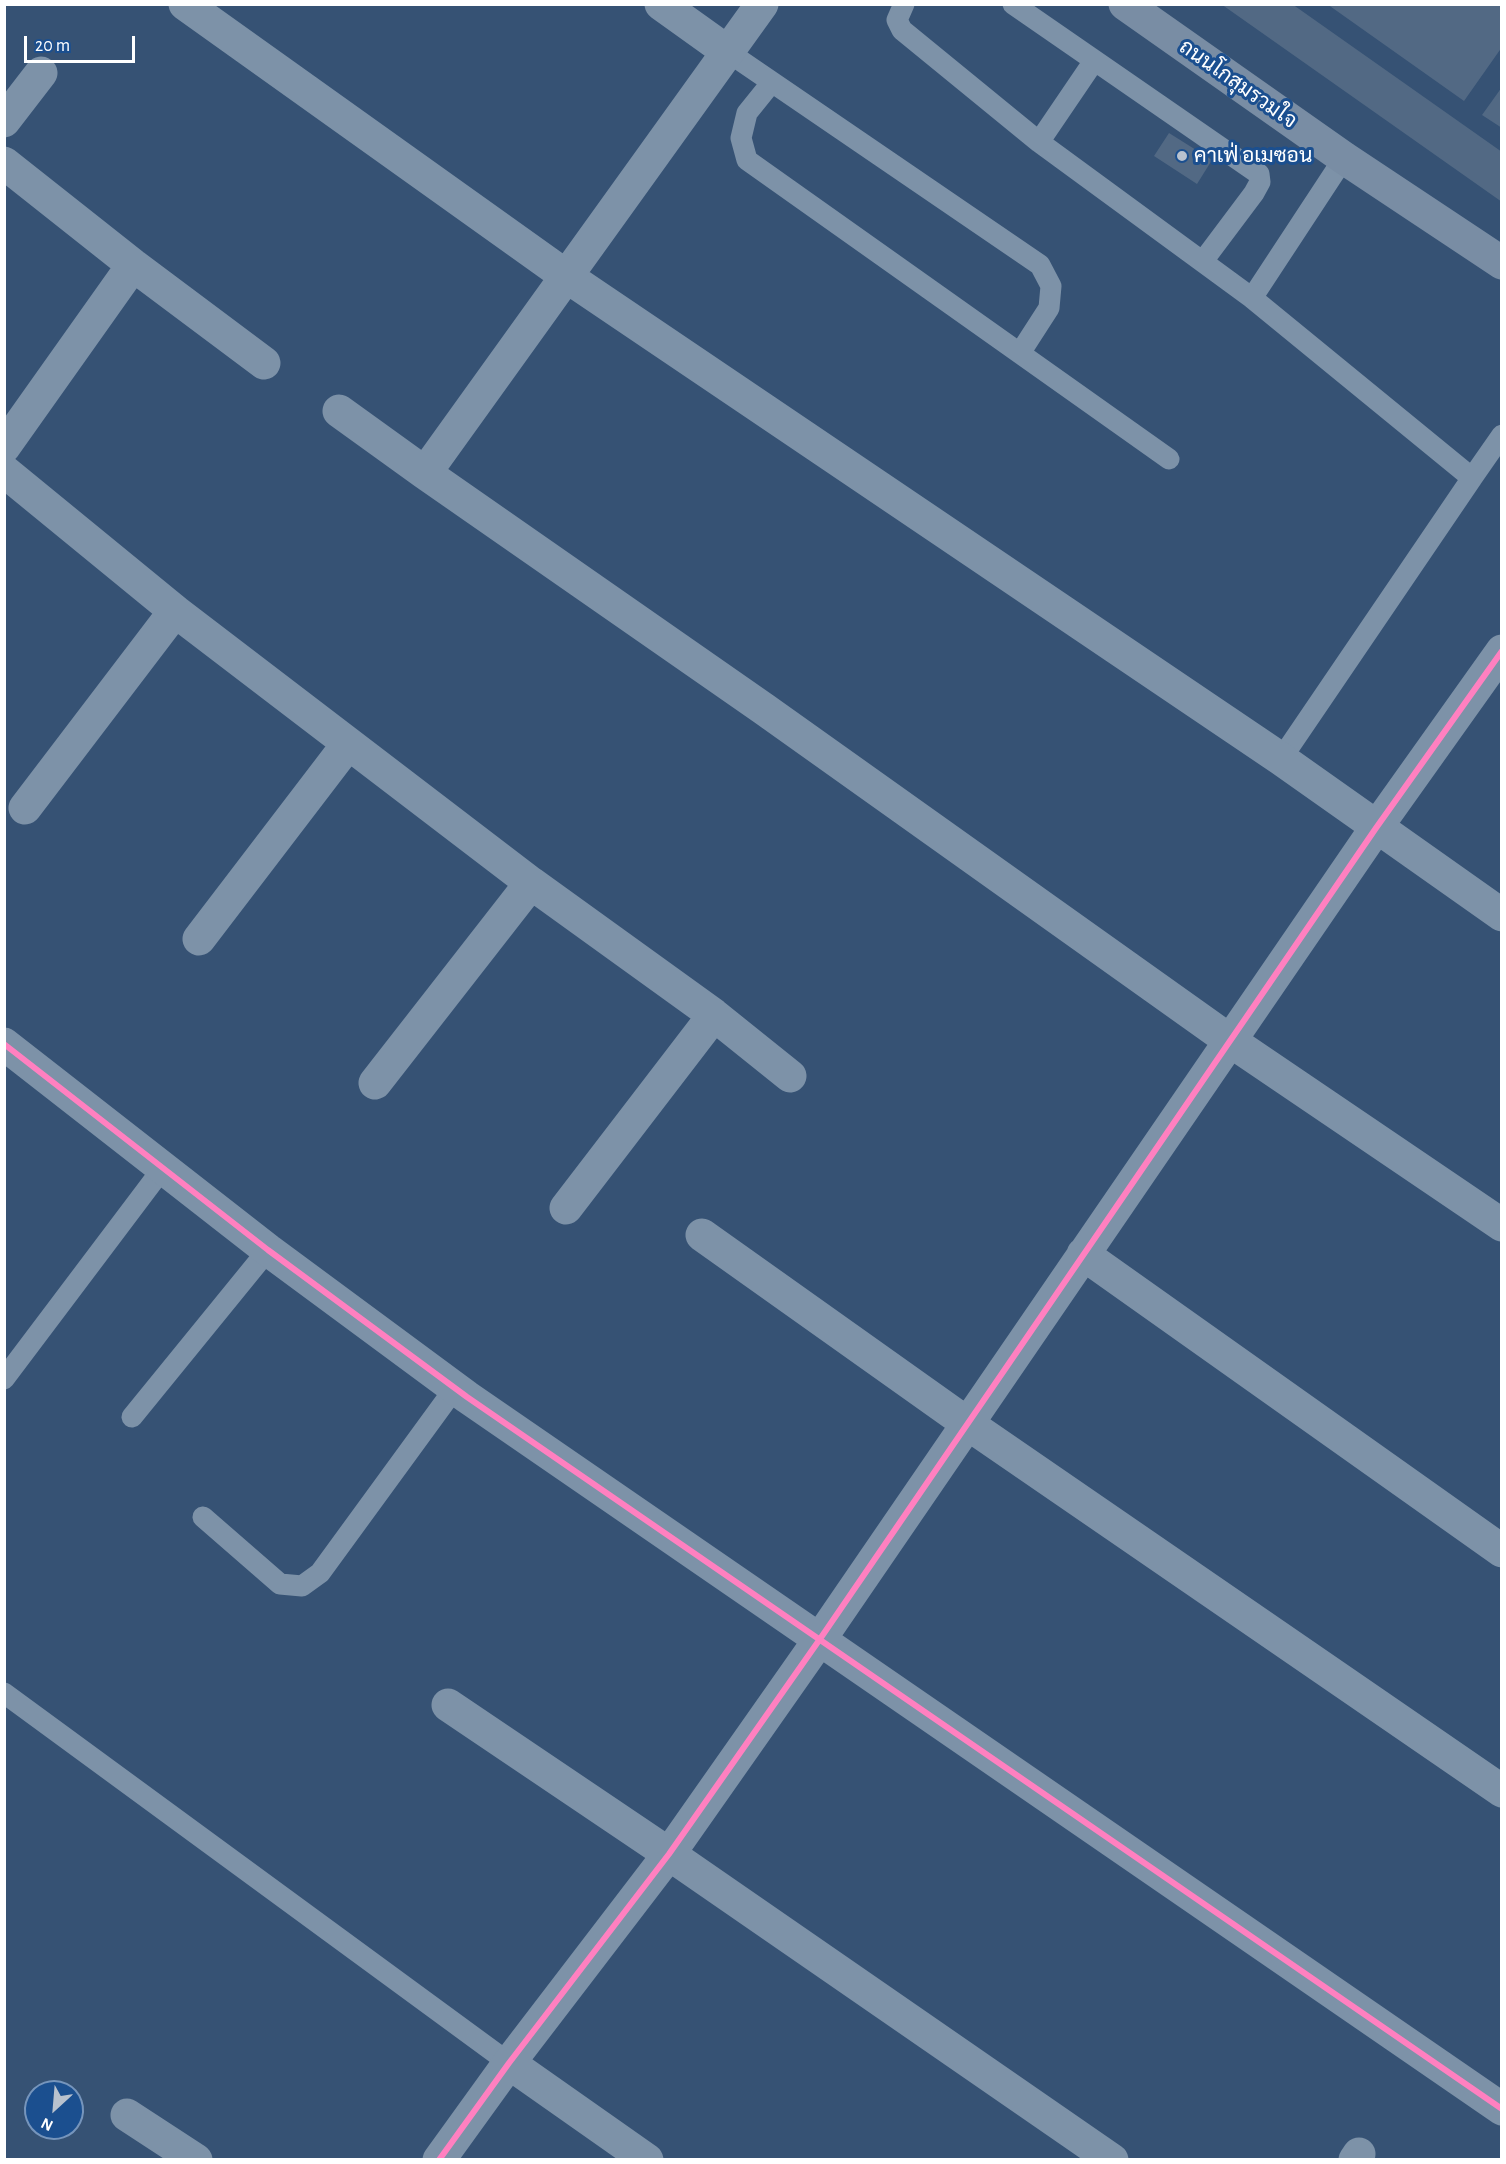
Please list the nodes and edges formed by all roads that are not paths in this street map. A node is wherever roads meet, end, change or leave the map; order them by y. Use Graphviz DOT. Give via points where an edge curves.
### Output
graph roads {
  1 [pos="185,4"];
  2 [pos="661,4"];
  3 [pos="762,4"];
  4 [pos="904,4"];
  5 [pos="1013,4"];
  6 [pos="1125,4"];
  7 [pos="728,52"];
  8 [pos="1094,61"];
  9 [pos="41,73"];
  10 [pos="772,82"];
  11 [pos="4,121"];
  12 [pos="1039,142"];
  13 [pos="1344,158"];
  14 [pos="4,163"];
  15 [pos="1203,261"];
  16 [pos="1502,262"];
  17 [pos="133,265"];
  18 [pos="566,276"];
  19 [pos="1252,298"];
  20 [pos="1020,354"];
  21 [pos="264,363"];
  22 [pos="339,411"];
  23 [pos="1502,435"];
  24 [pos="4,447"];
  25 [pos="1169,459"];
  26 [pos="4,471"];
  27 [pos="425,473"];
  28 [pos="1472,478"];
  29 [pos="175,611"];
  30 [pos="1502,651"];
  31 [pos="348,744"];
  32 [pos="1281,759"];
  33 [pos="25,808"];
  34 [pos="1376,828"];
  35 [pos="531,883"];
  36 [pos="1502,915"];
  37 [pos="199,939"];
  38 [pos="714,1015"];
  39 [pos="1229,1040"];
  40 [pos="4,1044"];
  41 [pos="790,1076"];
  42 [pos="375,1083"];
  43 [pos="163,1168"];
  44 [pos="566,1208"];
  45 [pos="1502,1225"];
  46 [pos="702,1235"];
  47 [pos="268,1251"];
  48 [pos="1083,1254"];
  49 [pos="4,1379"];
  50 [pos="455,1388"];
  51 [pos="132,1417"];
  52 [pos="968,1424"];
  53 [pos="203,1517"];
  54 [pos="1502,1551"];
  55 [pos="820,1639"];
  56 [pos="4,1693"];
  57 [pos="448,1705"];
  58 [pos="1502,1791"];
  59 [pos="669,1854"];
  60 [pos="509,2063"];
  61 [pos="1502,2109"];
  62 [pos="127,2115"];
  63 [pos="196,2160"];
  64 [pos="439,2160"];
  65 [pos="647,2160"];
  66 [pos="1112,2160"];
  1 -- 18 [label="street"];
  2 -- 7 [label="street"];
  3 -- 7 [label="street"];
  4 -- 12 [label="lane" via="897,20 902,30"];
  5 -- 8 [label="lane"];
  6 -- 13 [label="street, ถนนโกสุมรวมใจ"];
  7 -- 10 [label="lane"];
  7 -- 18 [label="street"];
  8 -- 12 [label="lane"];
  8 -- 15 [label="lane" via="1259,174 1260,182 1254,193"];
  9 -- 11 [label="street"];
  10 -- 20 [label="lane" via="747,113 741,138 747,160"];
  10 -- 20 [label="lane" via="1040,265 1051,286 1048,308"];
  12 -- 15 [label="lane"];
  13 -- 16 [label="street, ถนนโกสุมรวมใจ"];
  13 -- 19 [label="lane"];
  14 -- 17 [label="street"];
  15 -- 19 [label="lane"];
  17 -- 21 [label="street"];
  17 -- 24 [label="street"];
  18 -- 27 [label="street"];
  18 -- 32 [label="street"];
  19 -- 28 [label="lane"];
  20 -- 25 [label="lane"];
  22 -- 27 [label="street"];
  23 -- 28 [label="lane"];
  26 -- 29 [label="street"];
  27 -- 39 [label="street"];
  28 -- 32 [label="lane"];
  29 -- 31 [label="street"];
  29 -- 33 [label="street"];
  30 -- 34 [label="street"];
  31 -- 35 [label="street"];
  31 -- 37 [label="street"];
  32 -- 34 [label="street"];
  34 -- 36 [label="street"];
  34 -- 39 [label="street"];
  35 -- 38 [label="street"];
  35 -- 42 [label="street"];
  38 -- 41 [label="street"];
  38 -- 44 [label="street"];
  39 -- 45 [label="street"];
  39 -- 48 [label="street"];
  40 -- 43 [label="street"];
  43 -- 47 [label="street"];
  43 -- 49 [label="lane"];
  46 -- 52 [label="street"];
  47 -- 50 [label="street"];
  47 -- 51 [label="lane"];
  48 -- 52 [label="street"];
  48 -- 54 [label="street"];
  50 -- 53 [label="lane" via="320,1573 302,1586 280,1584"];
  50 -- 55 [label="street"];
  52 -- 55 [label="street"];
  52 -- 58 [label="street"];
  55 -- 59 [label="street"];
  55 -- 61 [label="street"];
  56 -- 60 [label="lane"];
  57 -- 59 [label="street"];
  59 -- 60 [label="street"];
  59 -- 66 [label="street"];
  60 -- 64 [label="street"];
  60 -- 65 [label="street"];
  62 -- 63 [label="street"];
}
